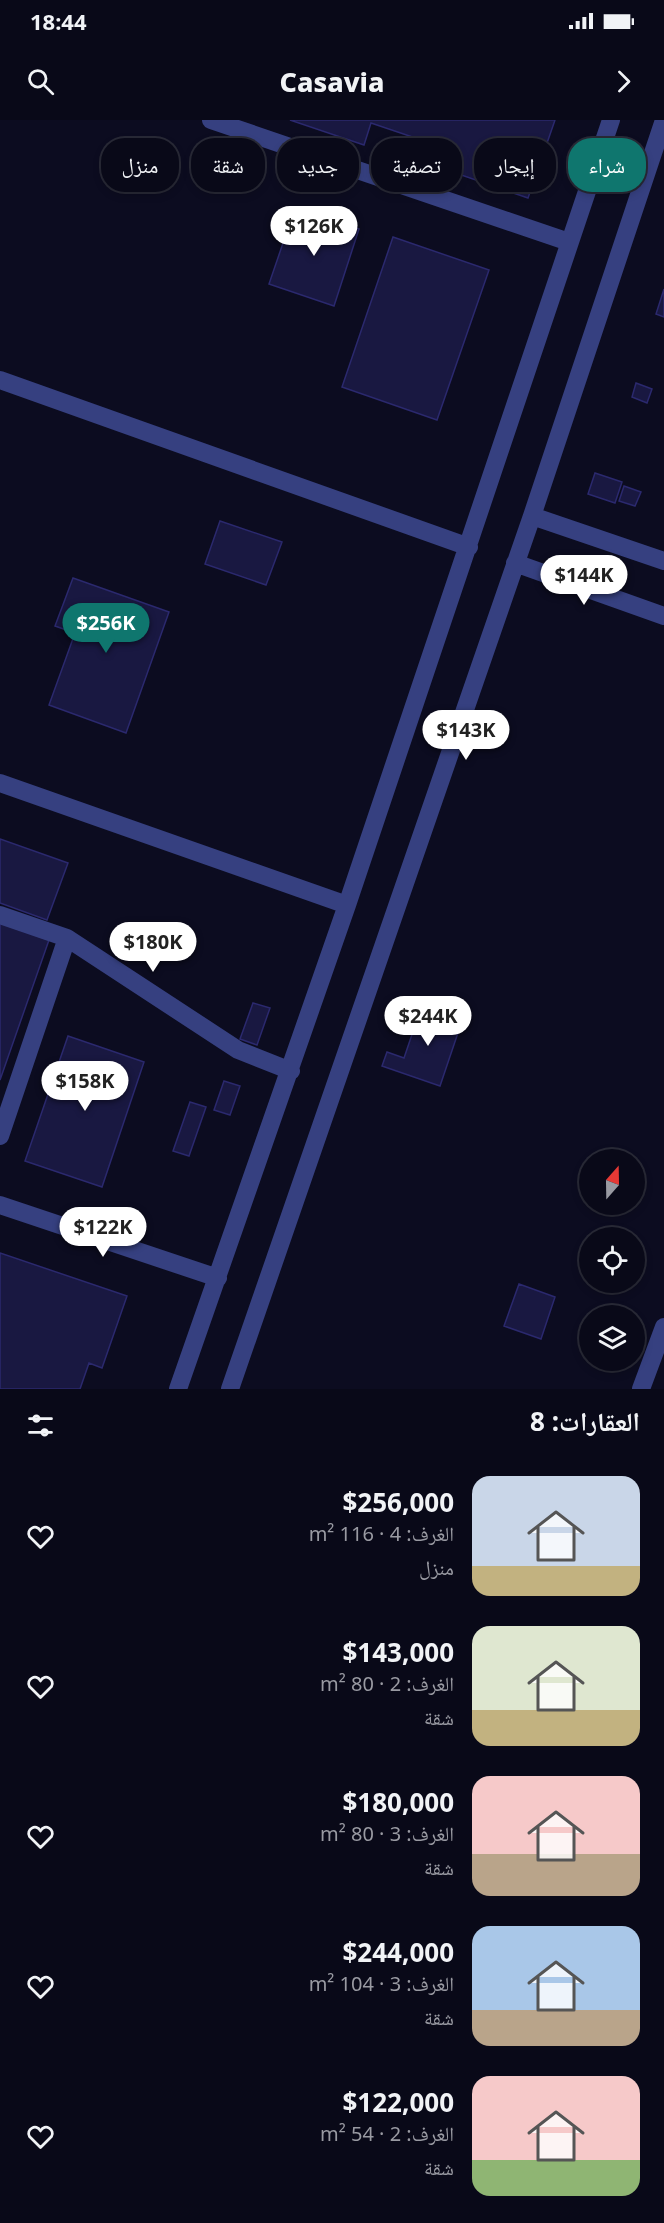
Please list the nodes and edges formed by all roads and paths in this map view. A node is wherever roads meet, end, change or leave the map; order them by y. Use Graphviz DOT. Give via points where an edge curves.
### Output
graph roads {
  1 [pos="211,120"];
  2 [pos="611,120"];
  3 [pos="664,120"];
  4 [pos="569,242"];
  5 [pos="0,381"];
  6 [pos="532,516"];
  7 [pos="469,547"];
  8 [pos="664,561"];
  9 [pos="515,563"];
  10 [pos="664,616"];
  11 [pos="0,783"];
  12 [pos="347,905"];
  13 [pos="0,915"];
  14 [pos="67,938"];
  15 [pos="291,1071"];
  16 [pos="0,1136"];
  17 [pos="0,1205"];
  18 [pos="218,1278"];
  19 [pos="664,1327"];
  20 [pos="178,1389"];
  21 [pos="230,1389"];
  22 [pos="641,1389"];
  1 -- 4 [label="street"];
  2 -- 4 [label="street"];
  3 -- 6 [label="street"];
  4 -- 7 [label="street"];
  5 -- 7 [label="street"];
  6 -- 8 [label="street"];
  6 -- 9 [label="street"];
  7 -- 12 [label="street"];
  9 -- 10 [label="street"];
  9 -- 21 [label="street"];
  11 -- 12 [label="street"];
  12 -- 15 [label="street"];
  13 -- 14 [label="street"];
  14 -- 15 [label="street" via="238,1050"];
  14 -- 16 [label="street"];
  15 -- 18 [label="street"];
  17 -- 18 [label="street"];
  18 -- 20 [label="street"];
  19 -- 22 [label="street"];
}
